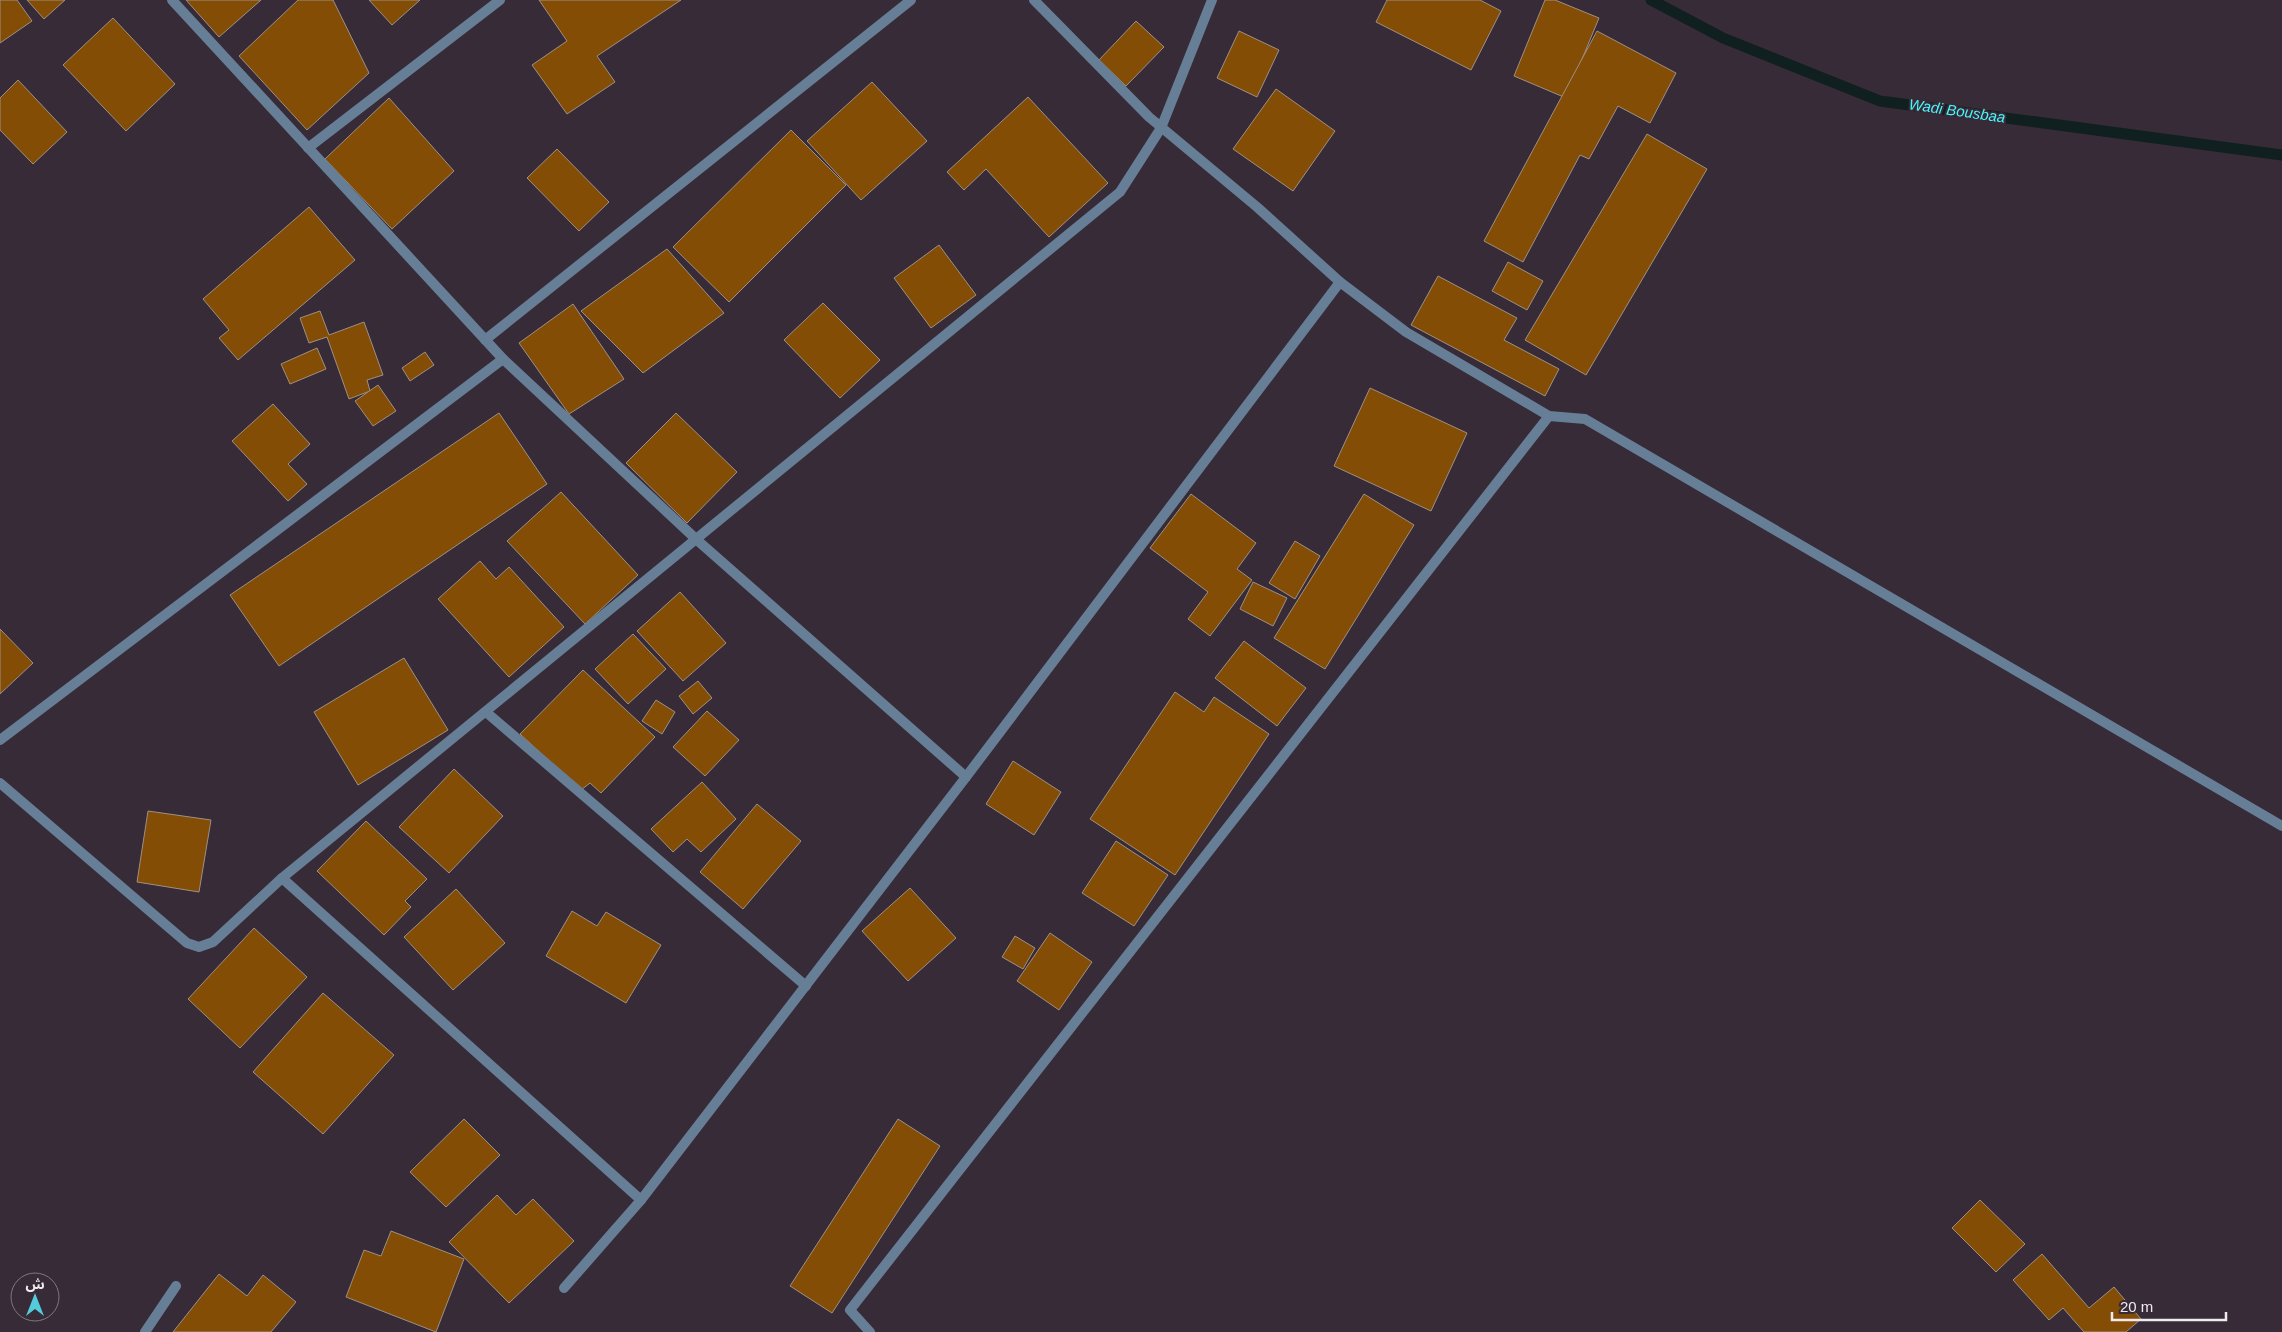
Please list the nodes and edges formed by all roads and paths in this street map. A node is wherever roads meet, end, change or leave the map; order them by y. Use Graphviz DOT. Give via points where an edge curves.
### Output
graph roads {
  1 [pos="172,0"];
  2 [pos="500,0"];
  3 [pos="911,0"];
  4 [pos="1034,0"];
  5 [pos="1212,0"];
  6 [pos="1161,128"];
  7 [pos="308,148"];
  8 [pos="1340,282"];
  9 [pos="485,340"];
  10 [pos="503,359"];
  11 [pos="1549,416"];
  12 [pos="696,540"];
  13 [pos="486,712"];
  14 [pos="0,740"];
  15 [pos="966,777"];
  16 [pos="0,783"];
  17 [pos="2282,826"];
  18 [pos="282,878"];
  19 [pos="806,986"];
  20 [pos="641,1200"];
  21 [pos="176,1286"];
  22 [pos="564,1288"];
  23 [pos="145,1332"];
  24 [pos="870,1332"];
  1 -- 7 [label="street"];
  2 -- 7 [label="street"];
  3 -- 9 [label="street"];
  4 -- 6 [label="street"];
  5 -- 6 [label="street"];
  6 -- 8 [label="street" via="1257,206"];
  6 -- 12 [label="street" via="1120,192"];
  7 -- 9 [label="street"];
  8 -- 11 [label="street" via="1406,332"];
  8 -- 15 [label="street"];
  9 -- 10 [label="street"];
  10 -- 12 [label="street"];
  10 -- 14 [label="street"];
  11 -- 17 [label="street" via="1586,419"];
  11 -- 24 [label="street" via="850,1310"];
  12 -- 13 [label="street"];
  12 -- 15 [label="street"];
  13 -- 18 [label="street"];
  13 -- 19 [label="street"];
  15 -- 19 [label="street"];
  16 -- 18 [label="street" via="187,943 199,947 213,942"];
  18 -- 20 [label="street"];
  19 -- 20 [label="street"];
  20 -- 22 [label="street"];
  21 -- 23 [label="street"];
}
